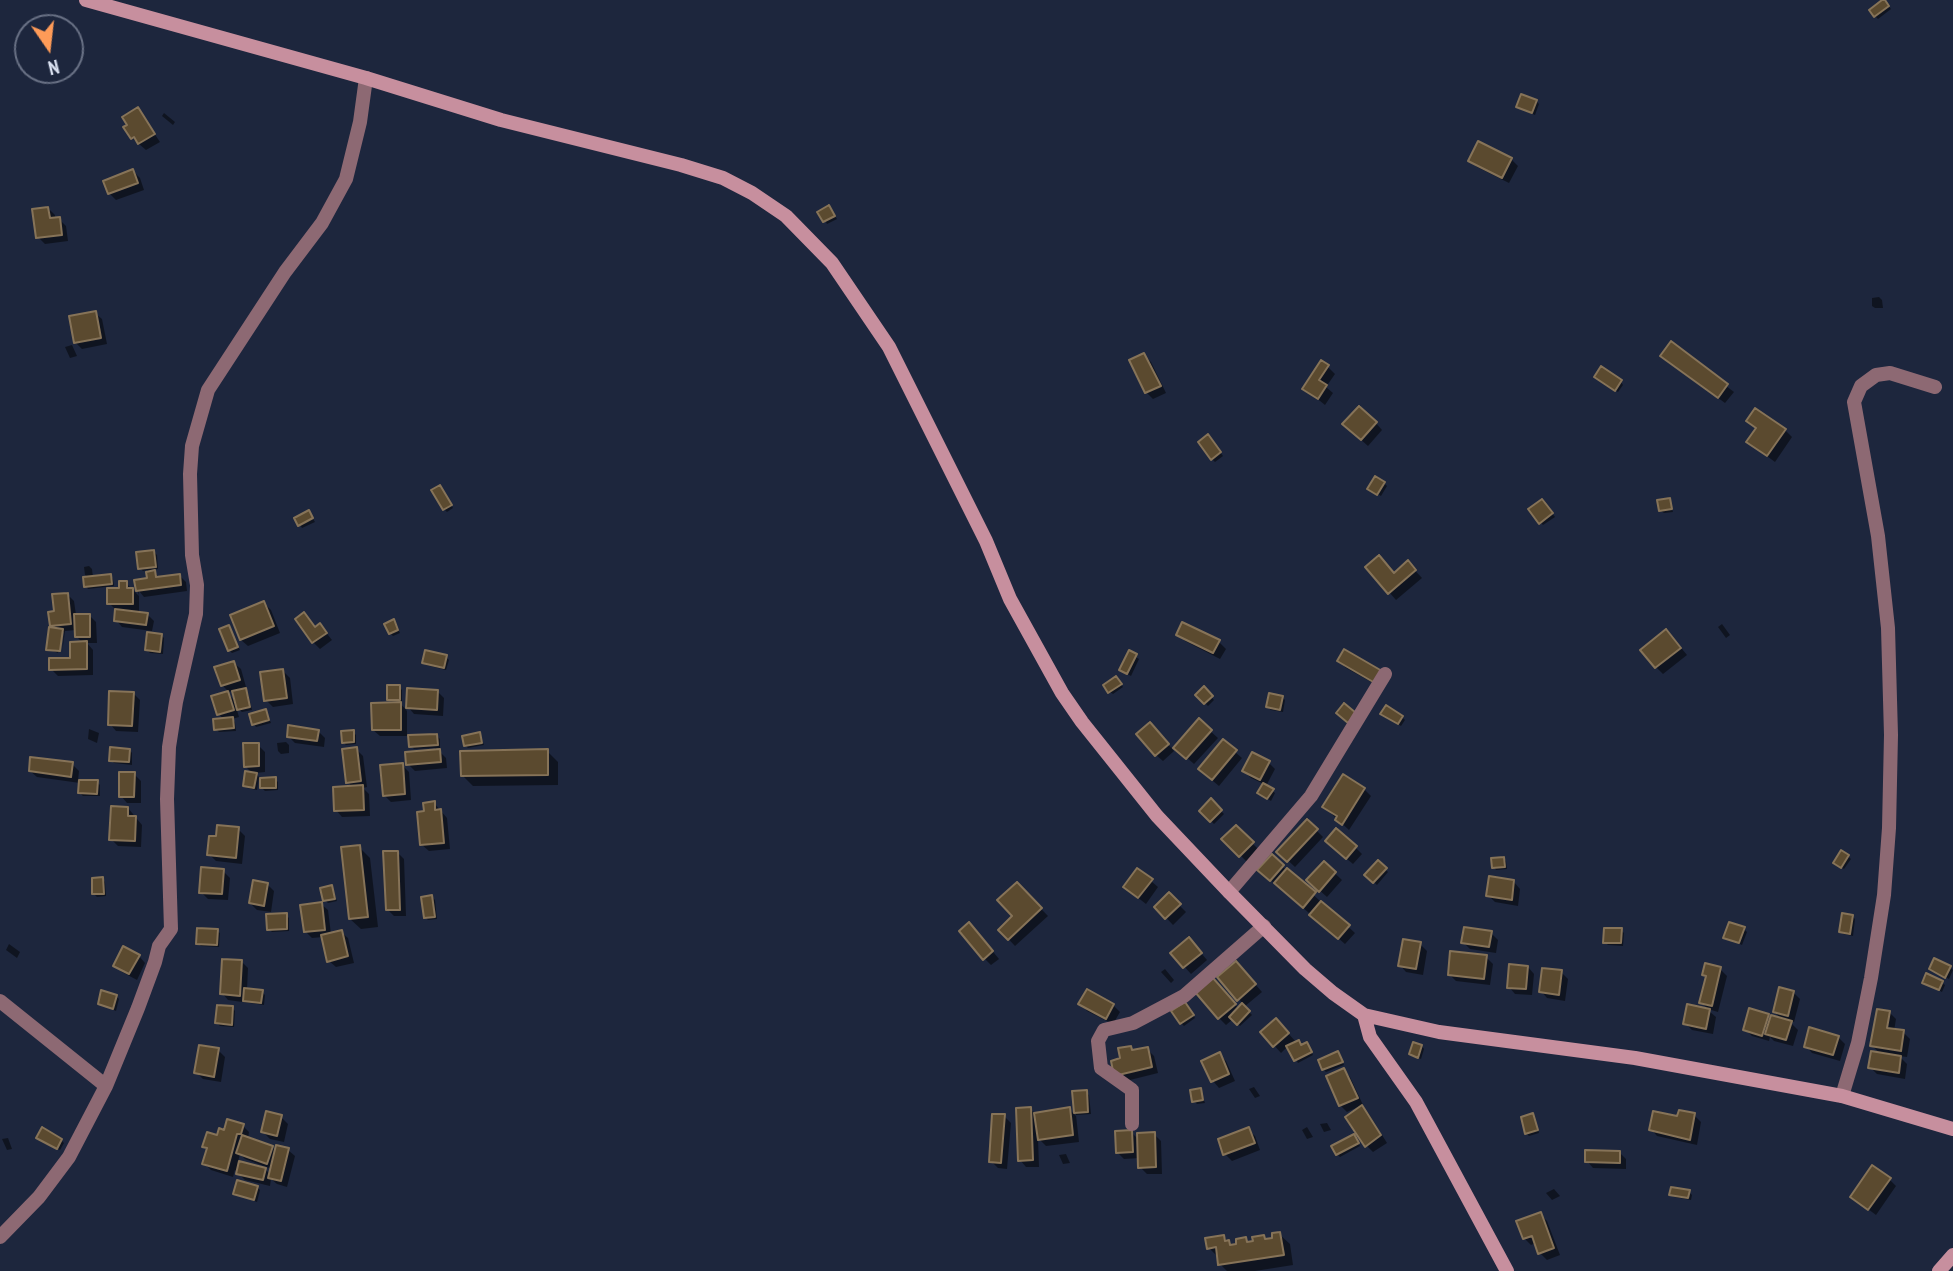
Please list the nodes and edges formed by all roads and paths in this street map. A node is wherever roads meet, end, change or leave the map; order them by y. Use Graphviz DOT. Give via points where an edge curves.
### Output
graph roads {
  1 [pos="86,0"];
  2 [pos="366,78"];
  3 [pos="1935,387"];
  4 [pos="1385,674"];
  5 [pos="1229,892"];
  6 [pos="1264,926"];
  7 [pos="0,1001"];
  8 [pos="1364,1015"];
  9 [pos="106,1086"];
  10 [pos="1842,1096"];
  11 [pos="1132,1124"];
  12 [pos="1953,1129"];
  13 [pos="0,1237"];
  14 [pos="1953,1255"];
  15 [pos="1507,1271"];
  16 [pos="1938,1271"];
  1 -- 2 [label="street"];
  2 -- 5 [label="street" via="501,120 681,164 752,193 786,216 832,263 889,347 1010,599 1062,693 1157,816"];
  2 -- 9 [label="street" via="346,179 208,390 201,409 190,474 196,614 169,747 171,929 159,946"];
  3 -- 10 [label="street" via="1890,373 1876,375 1861,386 1854,402 1878,536 1888,628 1890,815 1871,978"];
  4 -- 5 [label="street" via="1311,796"];
  5 -- 6 [label="street"];
  6 -- 8 [label="street" via="1304,970"];
  6 -- 11 [label="street" via="1184,996 1133,1023 1104,1030 1098,1041 1101,1068 1132,1090"];
  7 -- 9 [label="street"];
  8 -- 10 [label="street" via="1439,1032 1635,1058"];
  8 -- 15 [label="street" via="1370,1037 1416,1102"];
  9 -- 13 [label="street" via="69,1157"];
  10 -- 12 [label="street"];
  14 -- 16 [label="street"];
}
